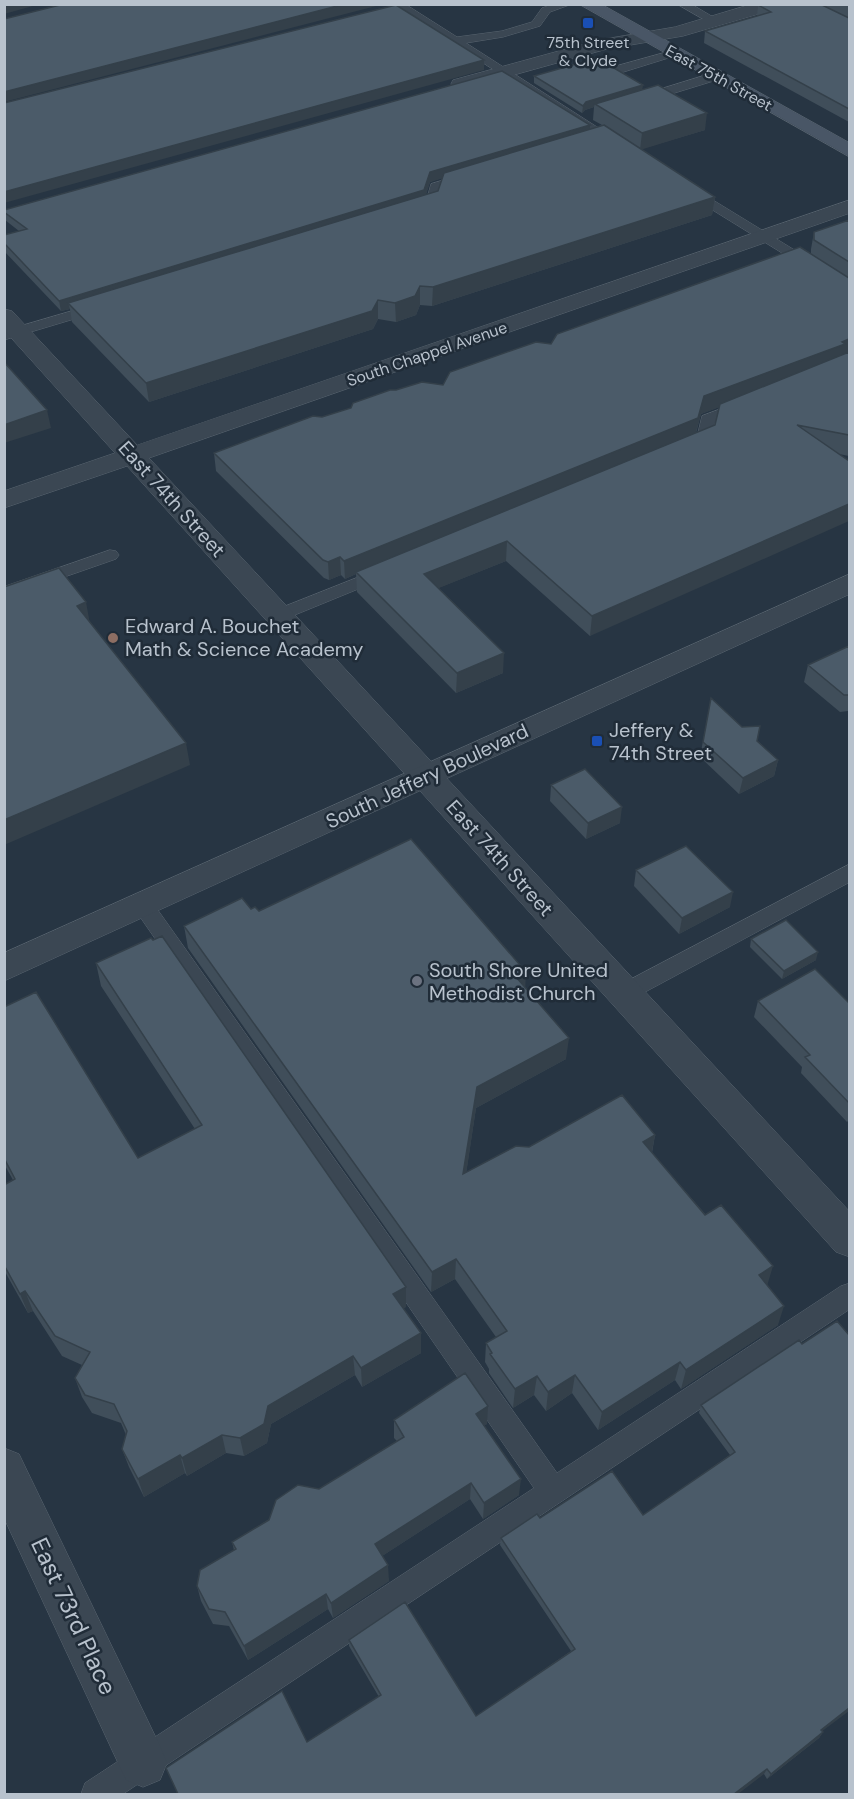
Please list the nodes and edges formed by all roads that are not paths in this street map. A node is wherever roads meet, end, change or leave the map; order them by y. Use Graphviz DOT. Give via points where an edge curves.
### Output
graph roads {
  1 [pos="567,4"];
  2 [pos="587,4"];
  3 [pos="682,4"];
  4 [pos="773,4"];
  5 [pos="396,7"];
  6 [pos="714,21"];
  7 [pos="645,37"];
  8 [pos="455,41"];
  9 [pos="674,53"];
  10 [pos="617,70"];
  11 [pos="504,72"];
  12 [pos="716,76"];
  13 [pos="447,88"];
  14 [pos="635,101"];
  15 [pos="604,136"];
  16 [pos="582,142"];
  17 [pos="623,148"];
  18 [pos="849,151"];
  19 [pos="481,173"];
  20 [pos="681,184"];
  21 [pos="849,206"];
  22 [pos="410,211"];
  23 [pos="764,237"];
  24 [pos="849,291"];
  25 [pos="117,301"];
  26 [pos="9,328"];
  27 [pos="752,402"];
  28 [pos="672,453"];
  29 [pos="132,456"];
  30 [pos="4,500"];
  31 [pos="110,555"];
  32 [pos="402,565"];
  33 [pos="849,583"];
  34 [pos="4,593"];
  35 [pos="279,615"];
  36 [pos="426,776"];
  37 [pos="849,873"];
  38 [pos="143,905"];
  39 [pos="4,968"];
  40 [pos="624,993"];
  41 [pos="849,1240"];
  42 [pos="849,1294"];
  43 [pos="4,1469"];
  44 [pos="553,1491"];
  45 [pos="143,1763"];
  46 [pos="96,1794"];
  1 -- 8 [label="lane" via="546,10 536,24 503,34"];
  2 -- 7 [label="main road, East 75th Street"];
  3 -- 6 [label="lane"];
  4 -- 6 [label="street"];
  5 -- 8 [label="lane"];
  6 -- 7 [label="street"];
  7 -- 9 [label="main road, East 75th Street"];
  7 -- 11 [label="street"];
  8 -- 11 [label="lane"];
  9 -- 10 [label="lane"];
  9 -- 12 [label="main road, East 75th Street"];
  11 -- 13 [label="street"];
  11 -- 15 [label="lane"];
  12 -- 14 [label="lane"];
  12 -- 18 [label="main road, East 75th Street"];
  15 -- 16 [label="lane"];
  15 -- 17 [label="lane"];
  19 -- 22 [label="lane" via="436,187 432,204"];
  20 -- 23 [label="lane"];
  21 -- 23 [label="street, South Chappel Avenue"];
  23 -- 24 [label="lane"];
  23 -- 29 [label="street, South Chappel Avenue"];
  25 -- 26 [label="lane"];
  26 -- 29 [label="street, East 74th Street"];
  27 -- 28 [label="lane" via="708,419 705,440"];
  29 -- 30 [label="street, South Chappel Avenue"];
  29 -- 35 [label="street, East 74th Street"];
  31 -- 34 [label="lane"];
  32 -- 35 [label="lane"];
  33 -- 36 [label="street, South Jeffery Boulevard"];
  35 -- 36 [label="street, East 74th Street"];
  36 -- 38 [label="street, South Jeffery Boulevard"];
  36 -- 40 [label="street, East 74th Street"];
  37 -- 40 [label="lane"];
  38 -- 39 [label="street, South Jeffery Boulevard"];
  38 -- 44 [label="lane"];
  40 -- 41 [label="street, East 74th Street"];
  42 -- 44 [label="lane"];
  43 -- 45 [label="street, East 73rd Place"];
  44 -- 45 [label="lane"];
  45 -- 46 [label="lane"];
}
